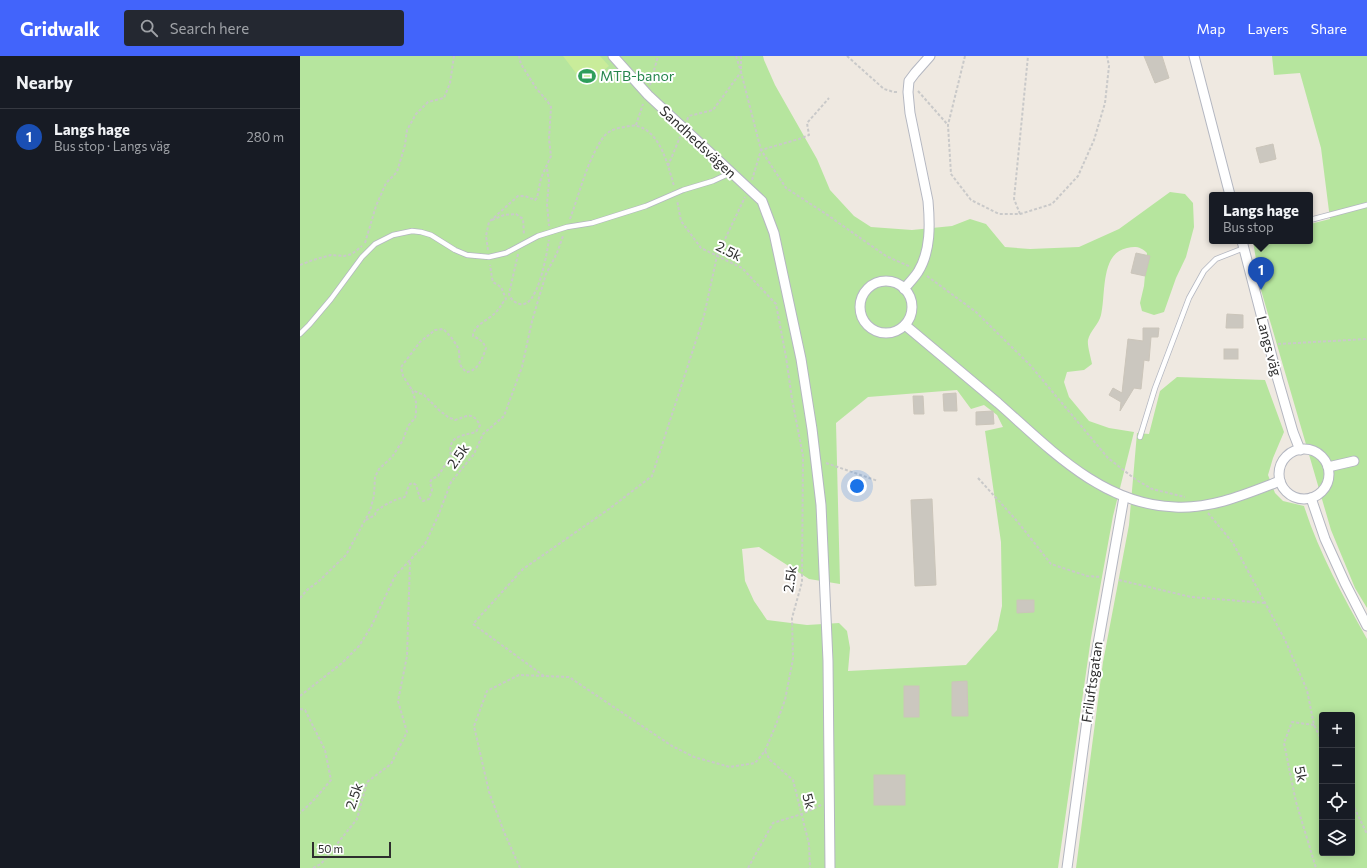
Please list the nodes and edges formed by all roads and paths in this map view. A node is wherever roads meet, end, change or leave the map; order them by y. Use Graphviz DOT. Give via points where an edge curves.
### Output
graph roads {
  1 [pos="454,56"];
  2 [pos="519,56"];
  3 [pos="613,56"];
  4 [pos="658,56"];
  5 [pos="736,56"];
  6 [pos="741,56"];
  7 [pos="847,56"];
  8 [pos="930,56"];
  9 [pos="965,56"];
  10 [pos="1028,56"];
  11 [pos="1107,56"];
  12 [pos="1194,56"];
  13 [pos="741,72"];
  14 [pos="910,81"];
  15 [pos="908,92"];
  16 [pos="648,95"];
  17 [pos="829,98"];
  18 [pos="636,125"];
  19 [pos="948,125"];
  20 [pos="684,129"];
  21 [pos="761,150"];
  22 [pos="668,167"];
  23 [pos="731,171"];
  24 [pos="749,189"];
  25 [pos="1229,192"];
  26 [pos="676,194"];
  27 [pos="1367,205"];
  28 [pos="1020,214"];
  29 [pos="1313,219"];
  30 [pos="567,227"];
  31 [pos="1243,244"];
  32 [pos="717,256"];
  33 [pos="489,257"];
  34 [pos="300,265"];
  35 [pos="918,271"];
  36 [pos="904,289"];
  37 [pos="905,325"];
  38 [pos="300,334"];
  39 [pos="1367,339"];
  40 [pos="1269,344"];
  41 [pos="412,390"];
  42 [pos="1140,437"];
  43 [pos="1300,450"];
  44 [pos="816,460"];
  45 [pos="1354,461"];
  46 [pos="1328,467"];
  47 [pos="878,481"];
  48 [pos="1280,481"];
  49 [pos="1124,497"];
  50 [pos="1311,498"];
  51 [pos="1200,506"];
  52 [pos="365,521"];
  53 [pos="410,559"];
  54 [pos="300,598"];
  55 [pos="1367,626"];
  56 [pos="544,676"];
  57 [pos="300,696"];
  58 [pos="300,708"];
  59 [pos="1314,725"];
  60 [pos="1319,735"];
  61 [pos="765,751"];
  62 [pos="830,801"];
  63 [pos="1355,809"];
  64 [pos="300,813"];
  65 [pos="802,814"];
  66 [pos="1367,834"];
  67 [pos="313,868"];
  68 [pos="520,868"];
  69 [pos="748,868"];
  70 [pos="810,868"];
  71 [pos="830,868"];
  72 [pos="1067,868"];
  73 [pos="1316,868"];
  1 -- 34 [label="path" via="450,83 444,98 428,102 416,114 407,130 397,172 386,183 365,243 352,254 331,254"];
  2 -- 33 [label="path" via="521,64 550,108 550,156 541,178 537,198 535,200 518,196 489,222 486,236"];
  3 -- 16 [label="street, Sandhedsvägen"];
  4 -- 16 [label="path"];
  5 -- 13 [label="path"];
  6 -- 13 [label="path"];
  7 -- 15 [label="path" via="884,89"];
  8 -- 14 [label="street"];
  9 -- 19 [label="path"];
  10 -- 28 [label="path" via="1014,199"];
  11 -- 28 [label="path" via="1109,66 1105,103 1094,140 1078,176 1052,204"];
  12 -- 25 [label="street"];
  13 -- 20 [label="path" via="713,110 688,116"];
  13 -- 21 [label="path"];
  14 -- 15 [label="street"];
  14 -- 19 [label="path"];
  15 -- 35 [label="street" via="929,215 928,242 924,260"];
  16 -- 18 [label="path"];
  16 -- 20 [label="street, Sandhedsvägen"];
  17 -- 21 [label="path" via="807,123 809,135"];
  18 -- 22 [label="path, 2.5k" via="649,131 664,154"];
  18 -- 30 [label="path, 2.5k" via="615,128 603,138 589,164"];
  19 -- 28 [label="path" via="951,174 971,200 999,214"];
  20 -- 22 [label="path"];
  20 -- 23 [label="street, Sandhedsvägen"];
  21 -- 24 [label="path"];
  21 -- 35 [label="path" via="786,188 886,256"];
  22 -- 26 [label="path, 2.5k"];
  23 -- 24 [label="street, Sandhedsvägen"];
  23 -- 26 [label="lane" via="714,181"];
  24 -- 32 [label="path"];
  24 -- 44 [label="street, Sandhedsvägen" via="762,202 774,233 801,359"];
  26 -- 30 [label="lane" via="592,223"];
  26 -- 32 [label="path, 2.5k" via="681,221 701,248"];
  27 -- 29 [label="lane"];
  30 -- 33 [label="lane" via="538,236 506,253"];
  30 -- 53 [label="path, 2.5k" via="546,274 522,368 504,416 482,434 474,454 451,482 425,544"];
  31 -- 40 [label="street, Langs väg"];
  31 -- 42 [label="lane" via="1216,259 1204,271 1189,298 1165,360"];
  32 -- 56 [label="path" via="704,316 652,476 522,569 474,624"];
  32 -- 61 [label="path, 2.5k" via="742,268 776,304 803,456 802,582 792,618 792,660 785,700"];
  33 -- 38 [label="lane" via="467,255 421,232 393,235 375,244 362,257 331,299"];
  33 -- 41 [label="path" via="493,282 501,287 506,299 473,333 486,348 481,360 473,370 466,372 459,362 459,351 446,332 443,329 435,330 420,342 401,367 403,376"];
  35 -- 36 [label="street"];
  35 -- 51 [label="path" via="976,312 1030,365 1108,458 1135,479 1152,488 1182,496"];
  36 -- 37 [label="street" via="912,307"];
  36 -- 37 [label="street" via="894,283 877,283 866,290 860,306 862,318 874,330 890,333"];
  37 -- 49 [label="street" via="1071,467 1104,488"];
  39 -- 40 [label="path"];
  40 -- 43 [label="street, Langs väg"];
  41 -- 52 [label="path" via="416,402 416,415 392,457 377,473 372,505"];
  41 -- 52 [label="path" via="424,395 448,417 455,420 469,415 474,416 480,425 476,432 459,436 452,442 451,456 438,476 430,482 432,490 429,499 423,501 416,484 410,484 406,496 385,505"];
  43 -- 46 [label="street" via="1316,452"];
  43 -- 48 [label="street" via="1289,454 1283,461"];
  44 -- 47 [label="path"];
  44 -- 62 [label="street, Sandhedsvägen" via="821,505 828,661"];
  45 -- 46 [label="street"];
  46 -- 50 [label="street" via="1326,486 1320,494"];
  48 -- 50 [label="street" via="1291,495 1299,499"];
  48 -- 51 [label="street" via="1236,498"];
  49 -- 51 [label="street" via="1162,506"];
  49 -- 72 [label="street, Friluftsgatan" via="1095,661"];
  50 -- 55 [label="street" via="1325,539"];
  51 -- 59 [label="path" via="1233,543 1285,640 1307,690"];
  52 -- 54 [label="path" via="346,555"];
  53 -- 57 [label="path" via="395,576 359,646"];
  53 -- 67 [label="path, 2.5k" via="407,656 398,701 407,732 391,764 367,782 357,819 321,864"];
  56 -- 61 [label="path, 2.5k" via="569,677 672,746 694,757 730,767 754,763"];
  56 -- 68 [label="path, 2.5k" via="519,675 487,691 474,726 489,792"];
  58 -- 64 [label="path, 2.5k" via="305,710 324,750 331,780"];
  59 -- 60 [label="path"];
  59 -- 73 [label="path, 5k" via="1292,722 1284,743 1296,802"];
  61 -- 65 [label="path, 5k" via="770,760 794,780"];
  62 -- 65 [label="path"];
  62 -- 71 [label="street, Sandhedsvägen"];
  63 -- 66 [label="path"];
  65 -- 69 [label="path" via="773,823"];
  65 -- 70 [label="path, 5k" via="809,844"];
}
